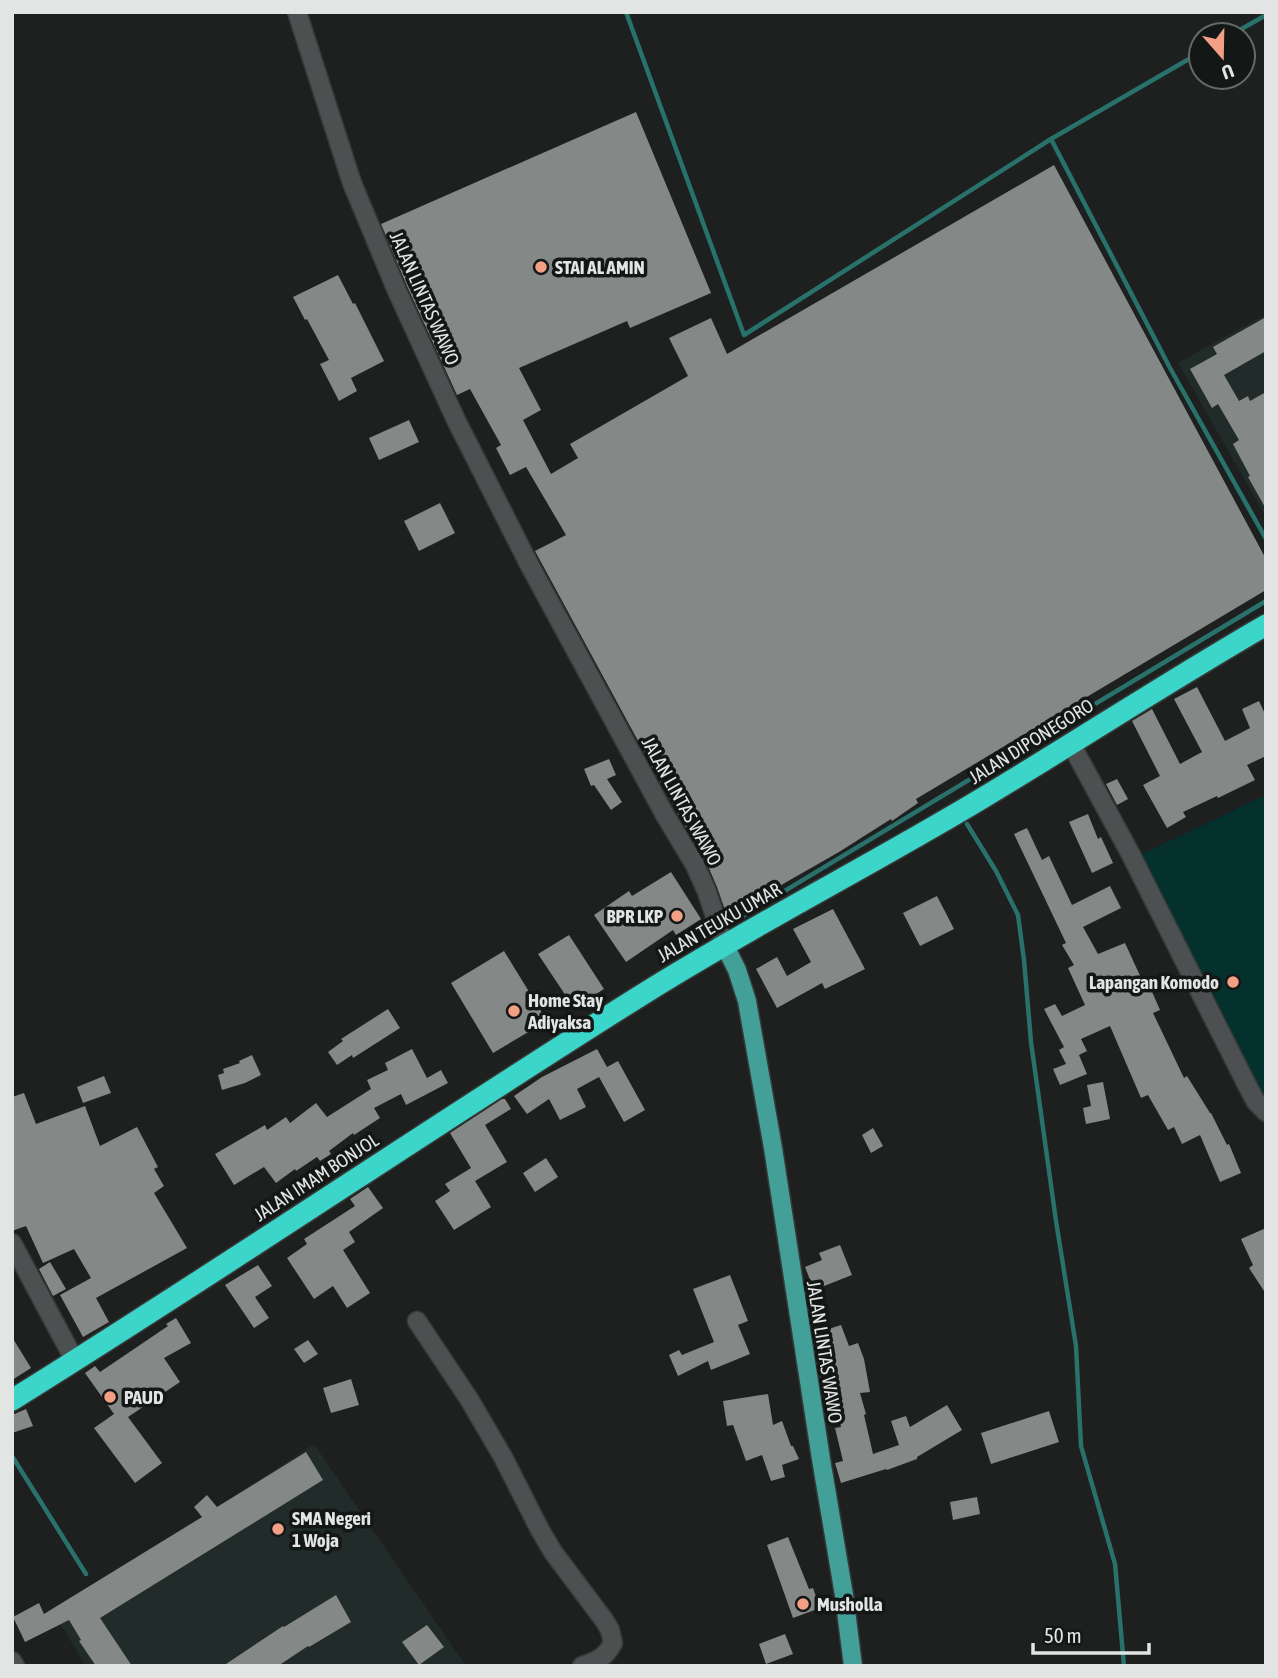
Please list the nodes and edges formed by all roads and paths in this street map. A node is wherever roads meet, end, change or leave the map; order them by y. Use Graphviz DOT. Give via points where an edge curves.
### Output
graph roads {
  1 [pos="298,12"];
  2 [pos="1266,625"];
  3 [pos="1071,744"];
  4 [pos="817,892"];
  5 [pos="724,944"];
  6 [pos="645,993"];
  7 [pos="1266,1112"];
  8 [pos="12,1243"];
  9 [pos="417,1321"];
  10 [pos="75,1361"];
  11 [pos="12,1400"];
  12 [pos="12,1661"];
  13 [pos="15,1666"];
  14 [pos="583,1666"];
  15 [pos="853,1666"];
  1 -- 5 [label="street, JALAN LINTAS WAWO" via="352,183 397,291 530,566 698,872"];
  2 -- 3 [label="highway, JALAN DIPONEGORO"];
  3 -- 4 [label="highway, JALAN DIPONEGORO"];
  3 -- 7 [label="street" via="1248,1087"];
  4 -- 5 [label="highway, JALAN TEUKU UMAR"];
  5 -- 6 [label="highway, JALAN TEUKU UMAR"];
  5 -- 15 [label="main road, JALAN LINTAS WAWO" via="747,1001"];
  6 -- 10 [label="highway, JALAN IMAM BONJOL"];
  8 -- 10 [label="street"];
  9 -- 14 [label="street" via="483,1422 540,1530 610,1630 613,1643 609,1650 600,1660"];
  10 -- 11 [label="highway, JALAN IMAM BONJOL"];
  12 -- 13 [label="street"];
}
